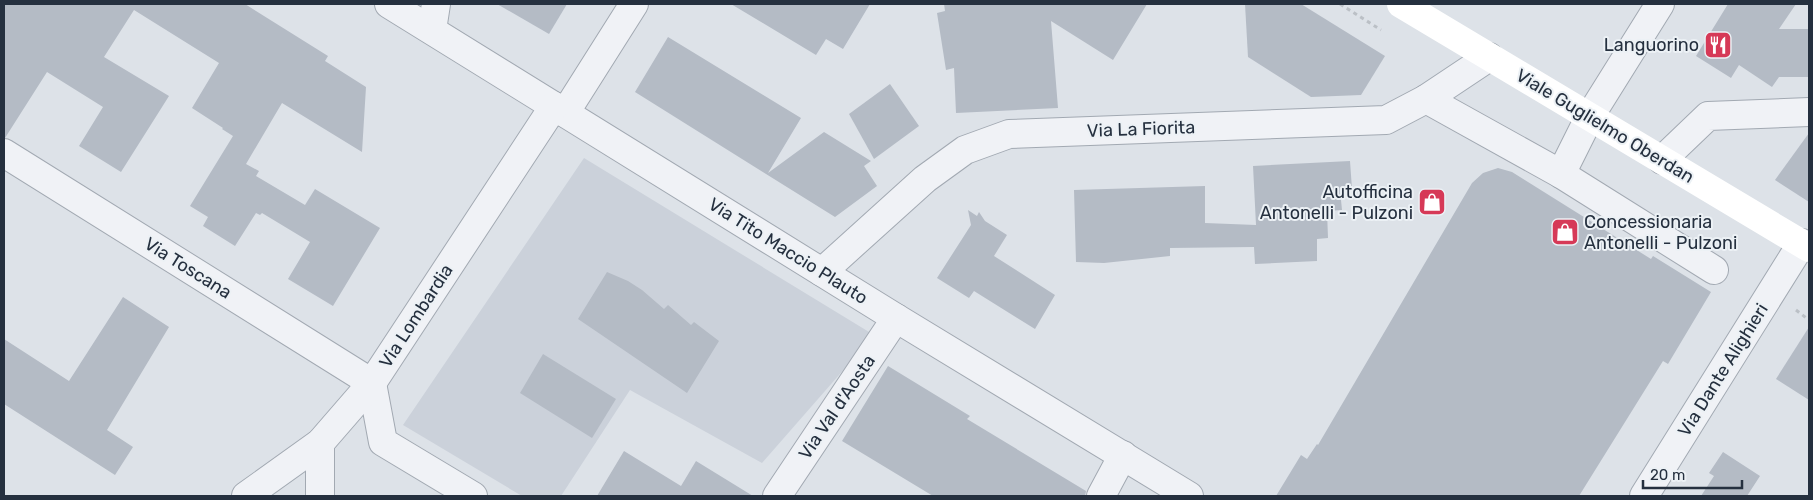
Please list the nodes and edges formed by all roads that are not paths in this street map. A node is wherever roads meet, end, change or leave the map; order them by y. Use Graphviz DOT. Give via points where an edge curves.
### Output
graph roads {
  1 [pos="389,4"];
  2 [pos="436,4"];
  3 [pos="634,4"];
  4 [pos="1401,4"];
  5 [pos="1660,4"];
  6 [pos="1433,13"];
  7 [pos="432,30"];
  8 [pos="1489,56"];
  9 [pos="1426,99"];
  10 [pos="560,110"];
  11 [pos="1809,112"];
  12 [pos="1590,116"];
  13 [pos="4,153"];
  14 [pos="1662,160"];
  15 [pos="1561,174"];
  16 [pos="1806,245"];
  17 [pos="1714,270"];
  18 [pos="822,272"];
  19 [pos="896,318"];
  20 [pos="372,383"];
  21 [pos="320,443"];
  22 [pos="1123,455"];
  23 [pos="246,496"];
  24 [pos="320,496"];
  25 [pos="473,496"];
  26 [pos="777,496"];
  27 [pos="1101,496"];
  28 [pos="1189,496"];
  29 [pos="1644,496"];
  1 -- 7 [label="street, Via Tito Maccio Plauto"];
  2 -- 7 [label="street"];
  3 -- 10 [label="street, Via Lombardia"];
  4 -- 6 [label="main road, Viale Guglielmo Oberdan"];
  5 -- 12 [label="street"];
  6 -- 8 [label="main road, Viale Guglielmo Oberdan"];
  7 -- 10 [label="street, Via Tito Maccio Plauto"];
  8 -- 9 [label="street, Via La Fiorita"];
  8 -- 12 [label="main road, Viale Guglielmo Oberdan"];
  9 -- 15 [label="street"];
  9 -- 18 [label="street, Via La Fiorita" via="1386,120 1009,134 965,150 925,179"];
  10 -- 18 [label="street, Via Tito Maccio Plauto"];
  10 -- 20 [label="street, Via Lombardia"];
  11 -- 14 [label="street" via="1708,116"];
  12 -- 14 [label="main road, Viale Guglielmo Oberdan"];
  12 -- 15 [label="street"];
  13 -- 20 [label="street, Via Toscana"];
  14 -- 16 [label="main road, Viale Guglielmo Oberdan"];
  15 -- 17 [label="street"];
  16 -- 29 [label="street, Via Dante Alighieri"];
  18 -- 19 [label="street, Via Tito Maccio Plauto"];
  19 -- 22 [label="street, Via Tito Maccio Plauto"];
  19 -- 26 [label="street, Via Val d'Aosta"];
  20 -- 21 [label="street, Via Lombardia"];
  20 -- 25 [label="street" via="383,442"];
  21 -- 23 [label="street, Via Lombardia"];
  21 -- 24 [label="street"];
  22 -- 27 [label="street"];
  22 -- 28 [label="street, Via Tito Maccio Plauto"];
}
